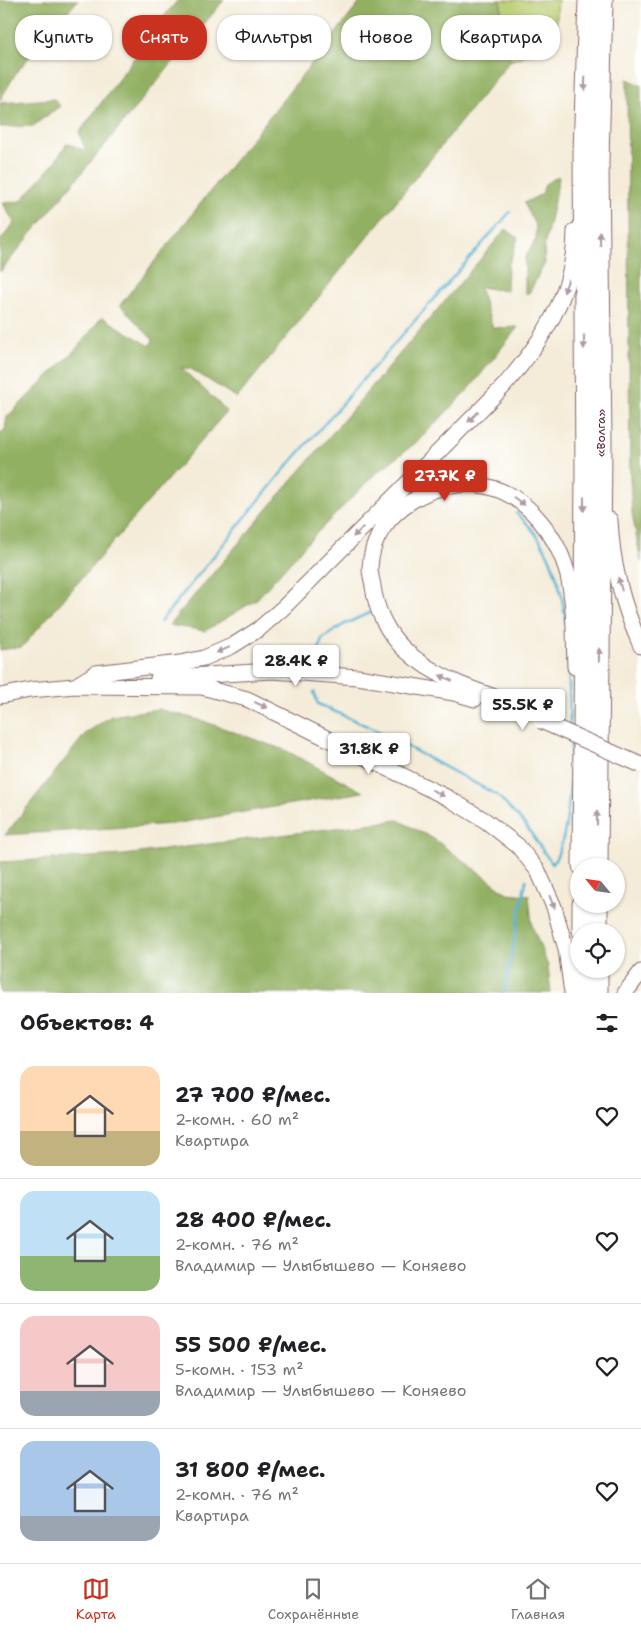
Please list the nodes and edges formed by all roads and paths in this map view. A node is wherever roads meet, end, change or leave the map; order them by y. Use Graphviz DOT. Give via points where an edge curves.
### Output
graph roads {
  1 [pos="588,0"];
  2 [pos="604,0"];
  3 [pos="583,153"];
  4 [pos="602,445"];
  5 [pos="641,646"];
  6 [pos="76,686"];
  7 [pos="0,689"];
  8 [pos="30,690"];
  9 [pos="0,696"];
  10 [pos="541,716"];
  11 [pos="582,743"];
  12 [pos="641,756"];
  13 [pos="641,765"];
  14 [pos="582,858"];
  15 [pos="598,858"];
  16 [pos="641,972"];
  17 [pos="582,978"];
  18 [pos="598,978"];
  19 [pos="572,993"];
  20 [pos="582,993"];
  21 [pos="598,993"];
  22 [pos="625,993"];
  1 -- 3 [label="highway, «Волга», one-way"];
  4 -- 2 [label="highway, «Волга», one-way" via="599,162"];
  3 -- 6 [label="main road, one-way" via="576,170 575,246 567,283 545,334 503,387 259,629 204,658 96,673"];
  3 -- 11 [label="highway, «Волга», one-way" via="585,472"];
  5 -- 4 [label="main road, one-way" via="614,562"];
  15 -- 4 [label="highway, «Волга», one-way"];
  6 -- 8 [label="main road"];
  6 -- 10 [label="main road" via="272,670 358,677 454,693"];
  6 -- 19 [label="main road, one-way" via="202,687 246,699 448,798 486,821 518,846 538,871 554,907 566,949"];
  7 -- 8 [label="main road"];
  8 -- 9 [label="main road"];
  10 -- 11 [label="main road, one-way" via="435,673 404,649 382,620 374,598 370,567 375,548 384,527 418,495 464,484 489,487 515,498 548,530 568,575 574,613 576,722"];
  10 -- 12 [label="main road"];
  10 -- 13 [label="main road, bridge"];
  11 -- 14 [label="highway, «Волга»"];
  16 -- 22 [label="main road"];
  17 -- 20 [label="highway"];
  18 -- 21 [label="highway"];
}
